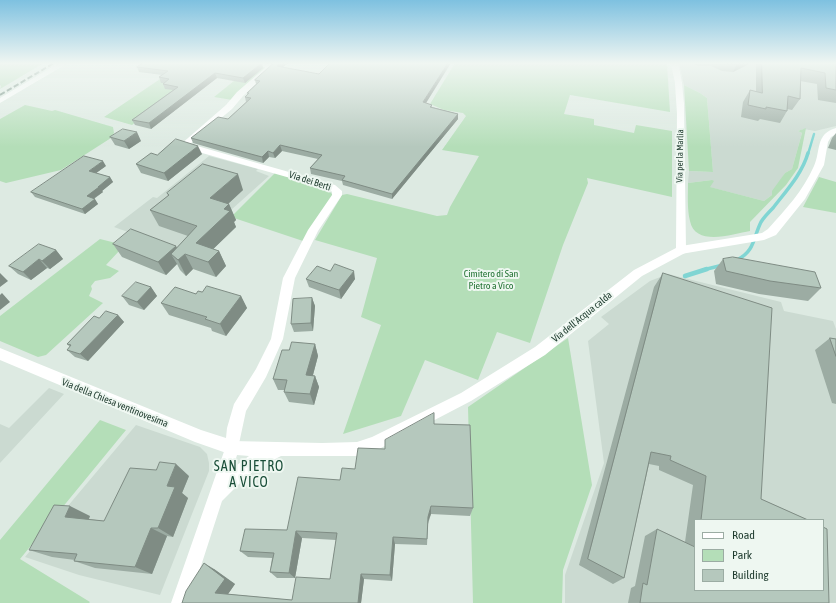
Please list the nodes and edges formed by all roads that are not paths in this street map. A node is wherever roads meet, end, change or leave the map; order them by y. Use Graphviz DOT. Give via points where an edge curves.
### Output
graph roads {
  1 [pos="17,91"];
  2 [pos="243,91"];
  3 [pos="680,91"];
  4 [pos="0,101"];
  5 [pos="836,131"];
  6 [pos="681,250"];
  7 [pos="0,354"];
  8 [pos="232,448"];
  9 [pos="284,449"];
  10 [pos="215,500"];
  11 [pos="180,603"];
  1 -- 4 [label="street"];
  2 -- 8 [label="street, Via dei Berti" via="229,107 184,145 332,187 337,191 337,195 313,230 289,278 276,339 261,373 239,409"];
  3 -- 6 [label="street, Via per la Marlia"];
  5 -- 6 [label="street, Via dell'Acqua calda" via="826,138 819,165 802,197 772,232 764,236"];
  6 -- 9 [label="street, Via dell'Acqua calda" via="638,272 540,351 466,397 396,434 357,449"];
  7 -- 8 [label="street, Via della Chiesa ventinovesima"];
  8 -- 9 [label="street, Via dell'Acqua calda"];
  8 -- 10 [label="street, Via dell'Acqua calda"];
  9 -- 10 [label="street, Via dell'Acqua calda" via="253,461 233,477"];
  10 -- 11 [label="street, Via dell'Acqua calda"];
}
